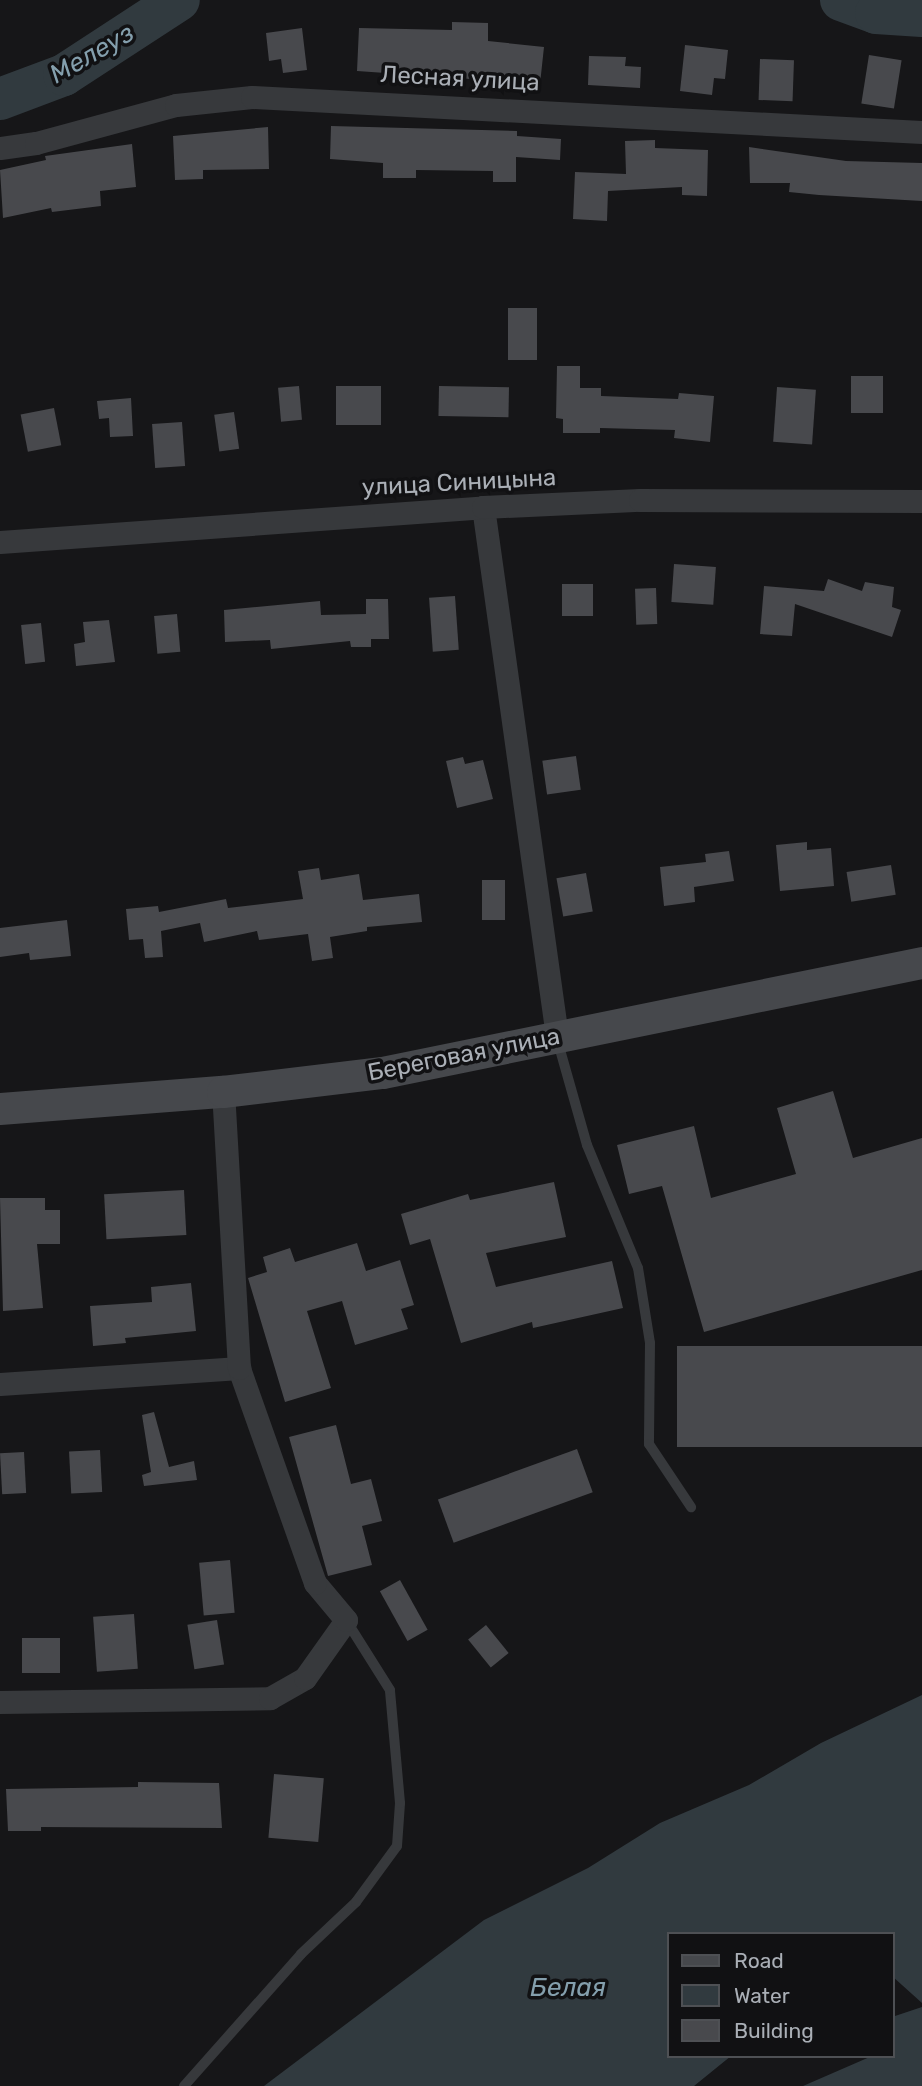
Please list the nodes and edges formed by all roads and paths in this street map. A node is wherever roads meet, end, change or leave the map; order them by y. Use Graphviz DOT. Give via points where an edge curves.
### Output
graph roads {
  1 [pos="922,132"];
  2 [pos="0,148"];
  3 [pos="922,502"];
  4 [pos="483,507"];
  5 [pos="0,542"];
  6 [pos="922,963"];
  7 [pos="557,1036"];
  8 [pos="223,1092"];
  9 [pos="0,1109"];
  10 [pos="239,1368"];
  11 [pos="0,1384"];
  12 [pos="691,1507"];
  13 [pos="346,1620"];
  14 [pos="0,1702"];
  15 [pos="184,2086"];
  1 -- 2 [label="street, Лесная улица" via="252,97 176,105"];
  3 -- 4 [label="street, улица Синицына" via="640,500"];
  4 -- 5 [label="street, улица Синицына"];
  4 -- 7 [label="street"];
  6 -- 7 [label="main road, Береговая улица"];
  7 -- 8 [label="main road, Береговая улица" via="383,1073"];
  7 -- 12 [label="lane" via="587,1145 638,1268 650,1343 649,1444"];
  8 -- 9 [label="main road, Береговая улица"];
  8 -- 10 [label="street"];
  10 -- 11 [label="street"];
  10 -- 13 [label="street" via="315,1583"];
  13 -- 14 [label="street" via="304,1678 270,1698"];
  13 -- 15 [label="lane" via="390,1689 400,1804 397,1846 364,1894 301,1954"];
}
